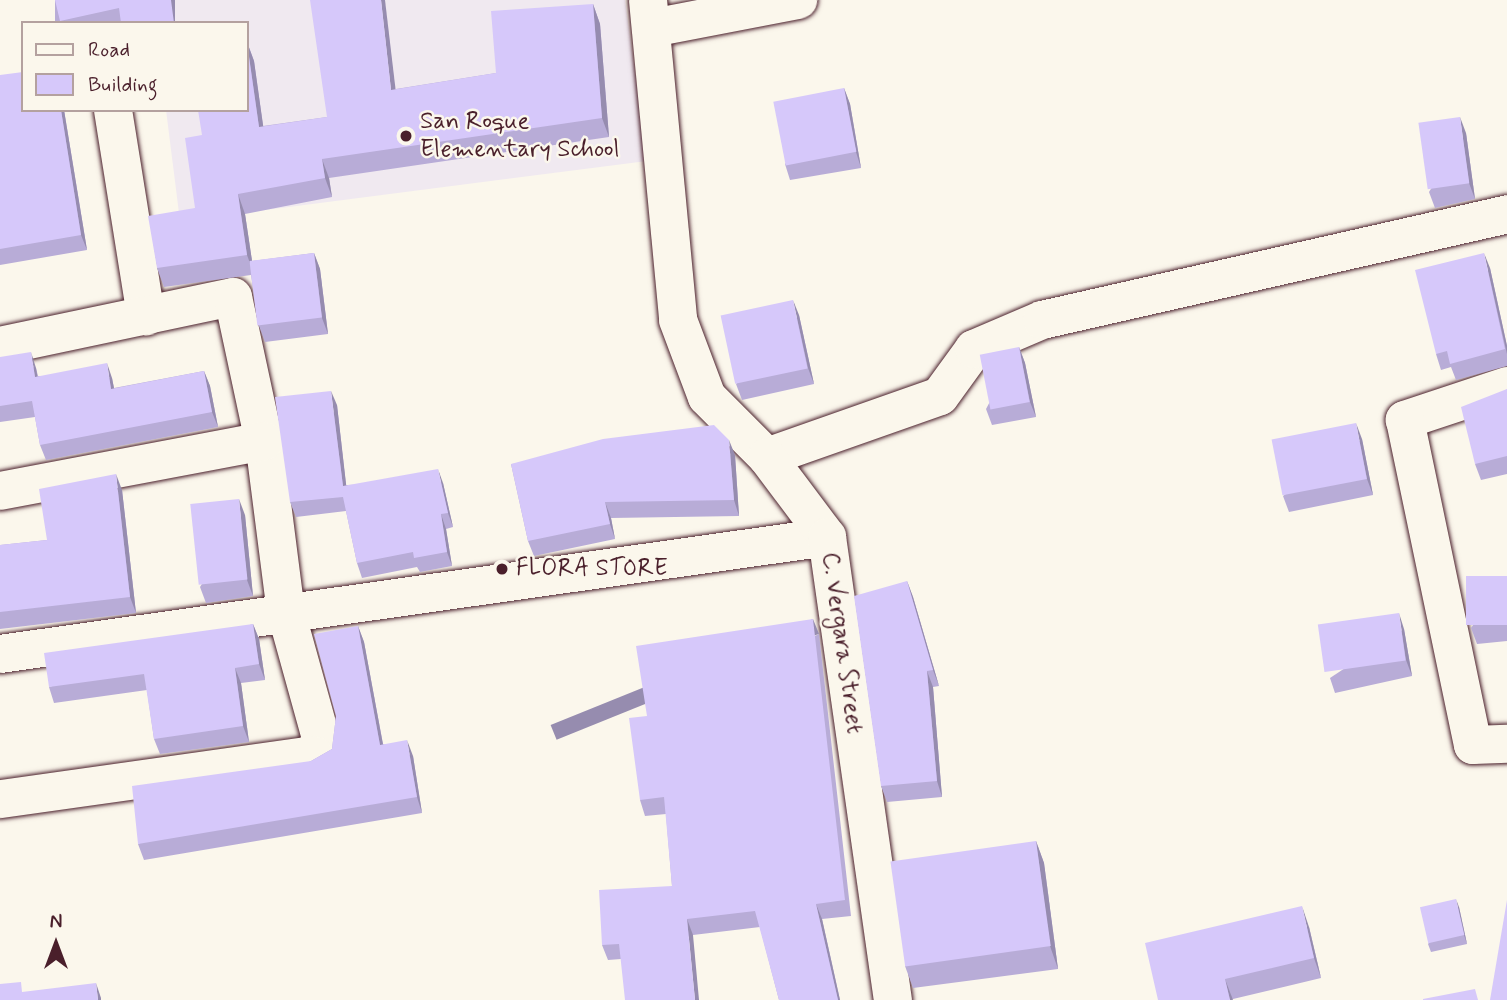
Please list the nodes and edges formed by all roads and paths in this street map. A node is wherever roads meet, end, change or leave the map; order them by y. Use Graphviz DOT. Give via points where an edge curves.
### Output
graph roads {
  1 [pos="798,0"];
  2 [pos="650,14"];
  3 [pos="113,112"];
  4 [pos="1507,214"];
  5 [pos="146,316"];
  6 [pos="0,346"];
  7 [pos="1507,386"];
  8 [pos="264,441"];
  9 [pos="767,457"];
  10 [pos="0,491"];
  11 [pos="827,537"];
  12 [pos="286,612"];
  13 [pos="0,654"];
  14 [pos="1507,744"];
  15 [pos="0,799"];
  16 [pos="893,1000"];
  1 -- 2 [label="street"];
  2 -- 9 [label="street, C. Vergara Street" via="678,320 707,397"];
  3 -- 5 [label="street"];
  4 -- 9 [label="street" via="1042,320 974,349 940,396"];
  5 -- 6 [label="street"];
  5 -- 8 [label="street" via="233,297"];
  7 -- 14 [label="street" via="1405,419 1474,745"];
  8 -- 10 [label="street"];
  8 -- 12 [label="street"];
  9 -- 11 [label="street, C. Vergara Street"];
  11 -- 12 [label="street"];
  11 -- 16 [label="street, C. Vergara Street"];
  12 -- 13 [label="street"];
  12 -- 15 [label="street" via="321,738 314,755"];
}
